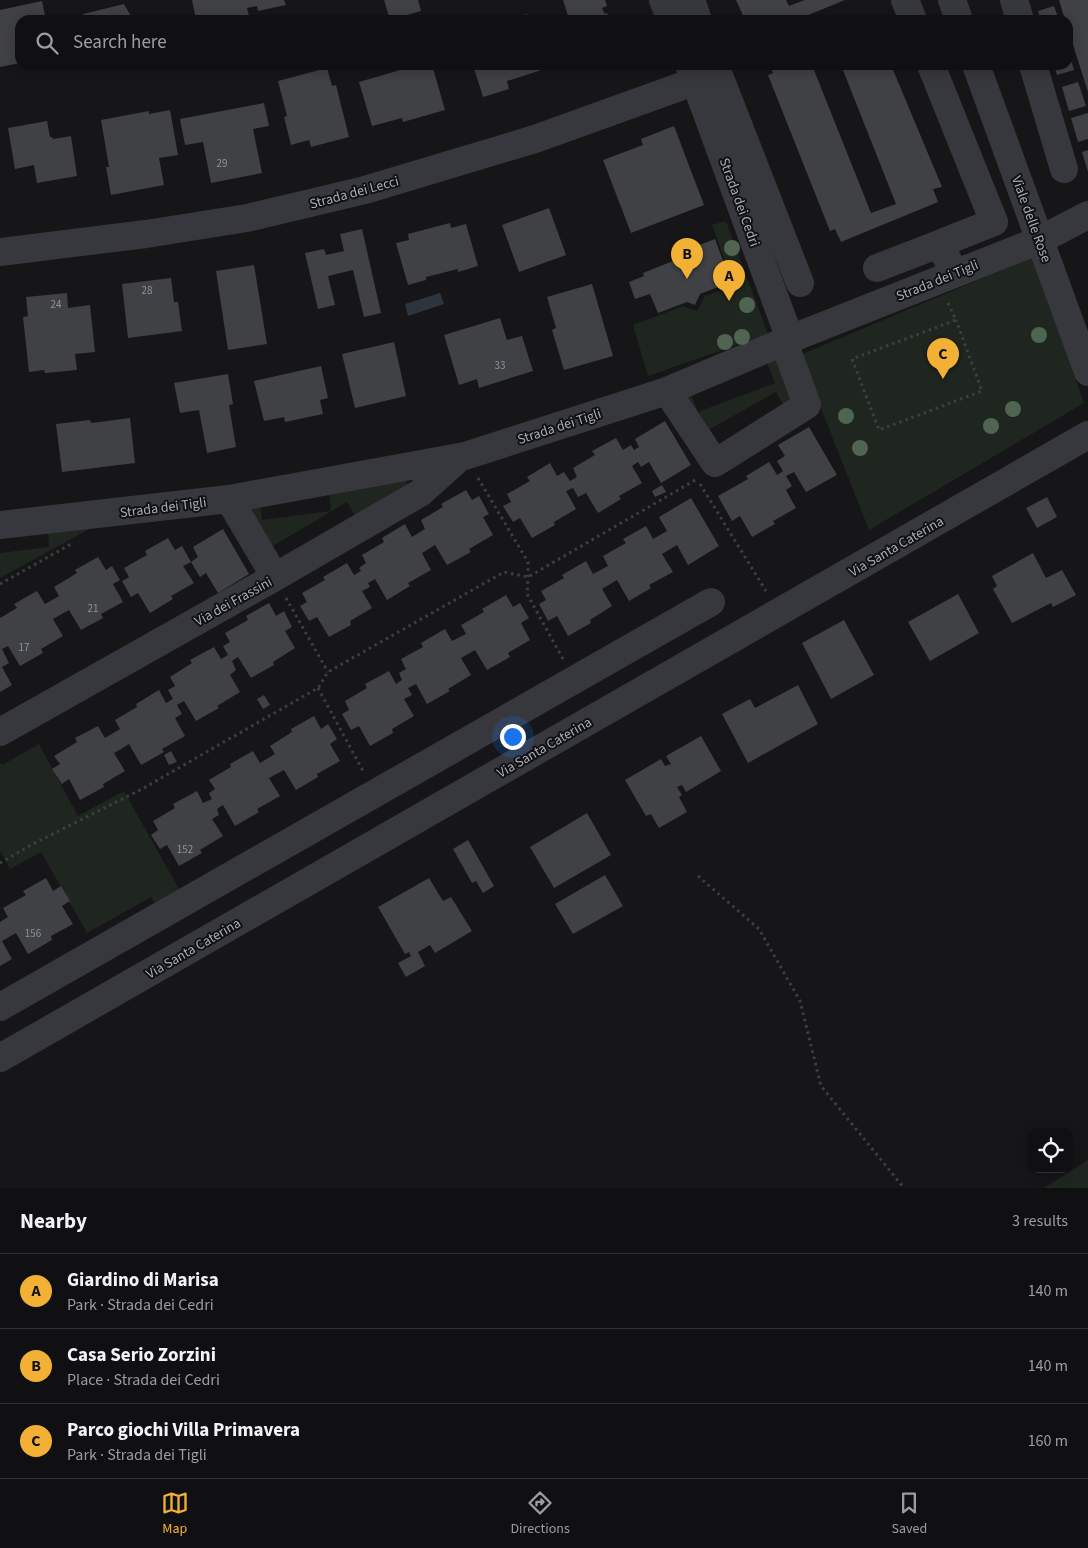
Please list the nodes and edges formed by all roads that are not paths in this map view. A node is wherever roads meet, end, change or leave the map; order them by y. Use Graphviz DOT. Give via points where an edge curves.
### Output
graph roads {
  1 [pos="663,0"];
  2 [pos="691,0"];
  3 [pos="905,0"];
  4 [pos="952,0"];
  5 [pos="1014,0"];
  6 [pos="669,15"];
  7 [pos="696,15"];
  8 [pos="911,15"];
  9 [pos="958,15"];
  10 [pos="1018,15"];
  11 [pos="696,70"];
  12 [pos="698,70"];
  13 [pos="698,70"];
  14 [pos="933,70"];
  15 [pos="978,70"];
  16 [pos="1034,70"];
  17 [pos="1064,169"];
  18 [pos="1088,215"];
  19 [pos="1040,240"];
  20 [pos="939,244"];
  21 [pos="0,252"];
  22 [pos="877,268"];
  23 [pos="946,276"];
  24 [pos="800,282"];
  25 [pos="787,340"];
  26 [pos="1088,372"];
  27 [pos="667,391"];
  28 [pos="1088,435"];
  29 [pos="462,457"];
  30 [pos="229,499"];
  31 [pos="0,525"];
  32 [pos="275,577"];
  33 [pos="711,602"];
  34 [pos="606,662"];
  35 [pos="628,699"];
  36 [pos="0,732"];
  37 [pos="139,929"];
  38 [pos="162,965"];
  39 [pos="0,1006"];
  40 [pos="0,1058"];
  1 -- 6 [label="street"];
  2 -- 7 [label="street"];
  3 -- 8 [label="street"];
  4 -- 9 [label="street"];
  5 -- 10 [label="street"];
  11 -- 21 [label="street, Strada dei Lecci" via="535,139 356,192 246,218"];
  12 -- 24 [label="street"];
  13 -- 25 [label="street, Strada dei Cedri"];
  14 -- 20 [label="street" via="994,222"];
  15 -- 19 [label="street, Viale delle Rose"];
  16 -- 17 [label="street"];
  18 -- 19 [label="street, Strada dei Tigli"];
  19 -- 23 [label="street, Strada dei Tigli"];
  19 -- 26 [label="street, Viale delle Rose"];
  20 -- 22 [label="street"];
  20 -- 23 [label="street"];
  23 -- 25 [label="street, Strada dei Tigli"];
  25 -- 27 [label="street, Strada dei Tigli"];
  25 -- 27 [label="street, Strada dei Cedri" via="807,405 715,463"];
  27 -- 29 [label="street, Strada dei Tigli"];
  28 -- 35 [label="street, Via Santa Caterina"];
  29 -- 30 [label="street, Strada dei Tigli"];
  29 -- 32 [label="street, Via dei Frassini" via="420,493"];
  30 -- 31 [label="street, Strada dei Tigli"];
  30 -- 32 [label="street"];
  32 -- 36 [label="street, Via dei Frassini"];
  33 -- 34 [label="street"];
  34 -- 35 [label="street"];
  34 -- 37 [label="street"];
  35 -- 38 [label="street, Via Santa Caterina"];
  37 -- 38 [label="street"];
  37 -- 39 [label="street"];
  38 -- 40 [label="street, Via Santa Caterina"];
}
